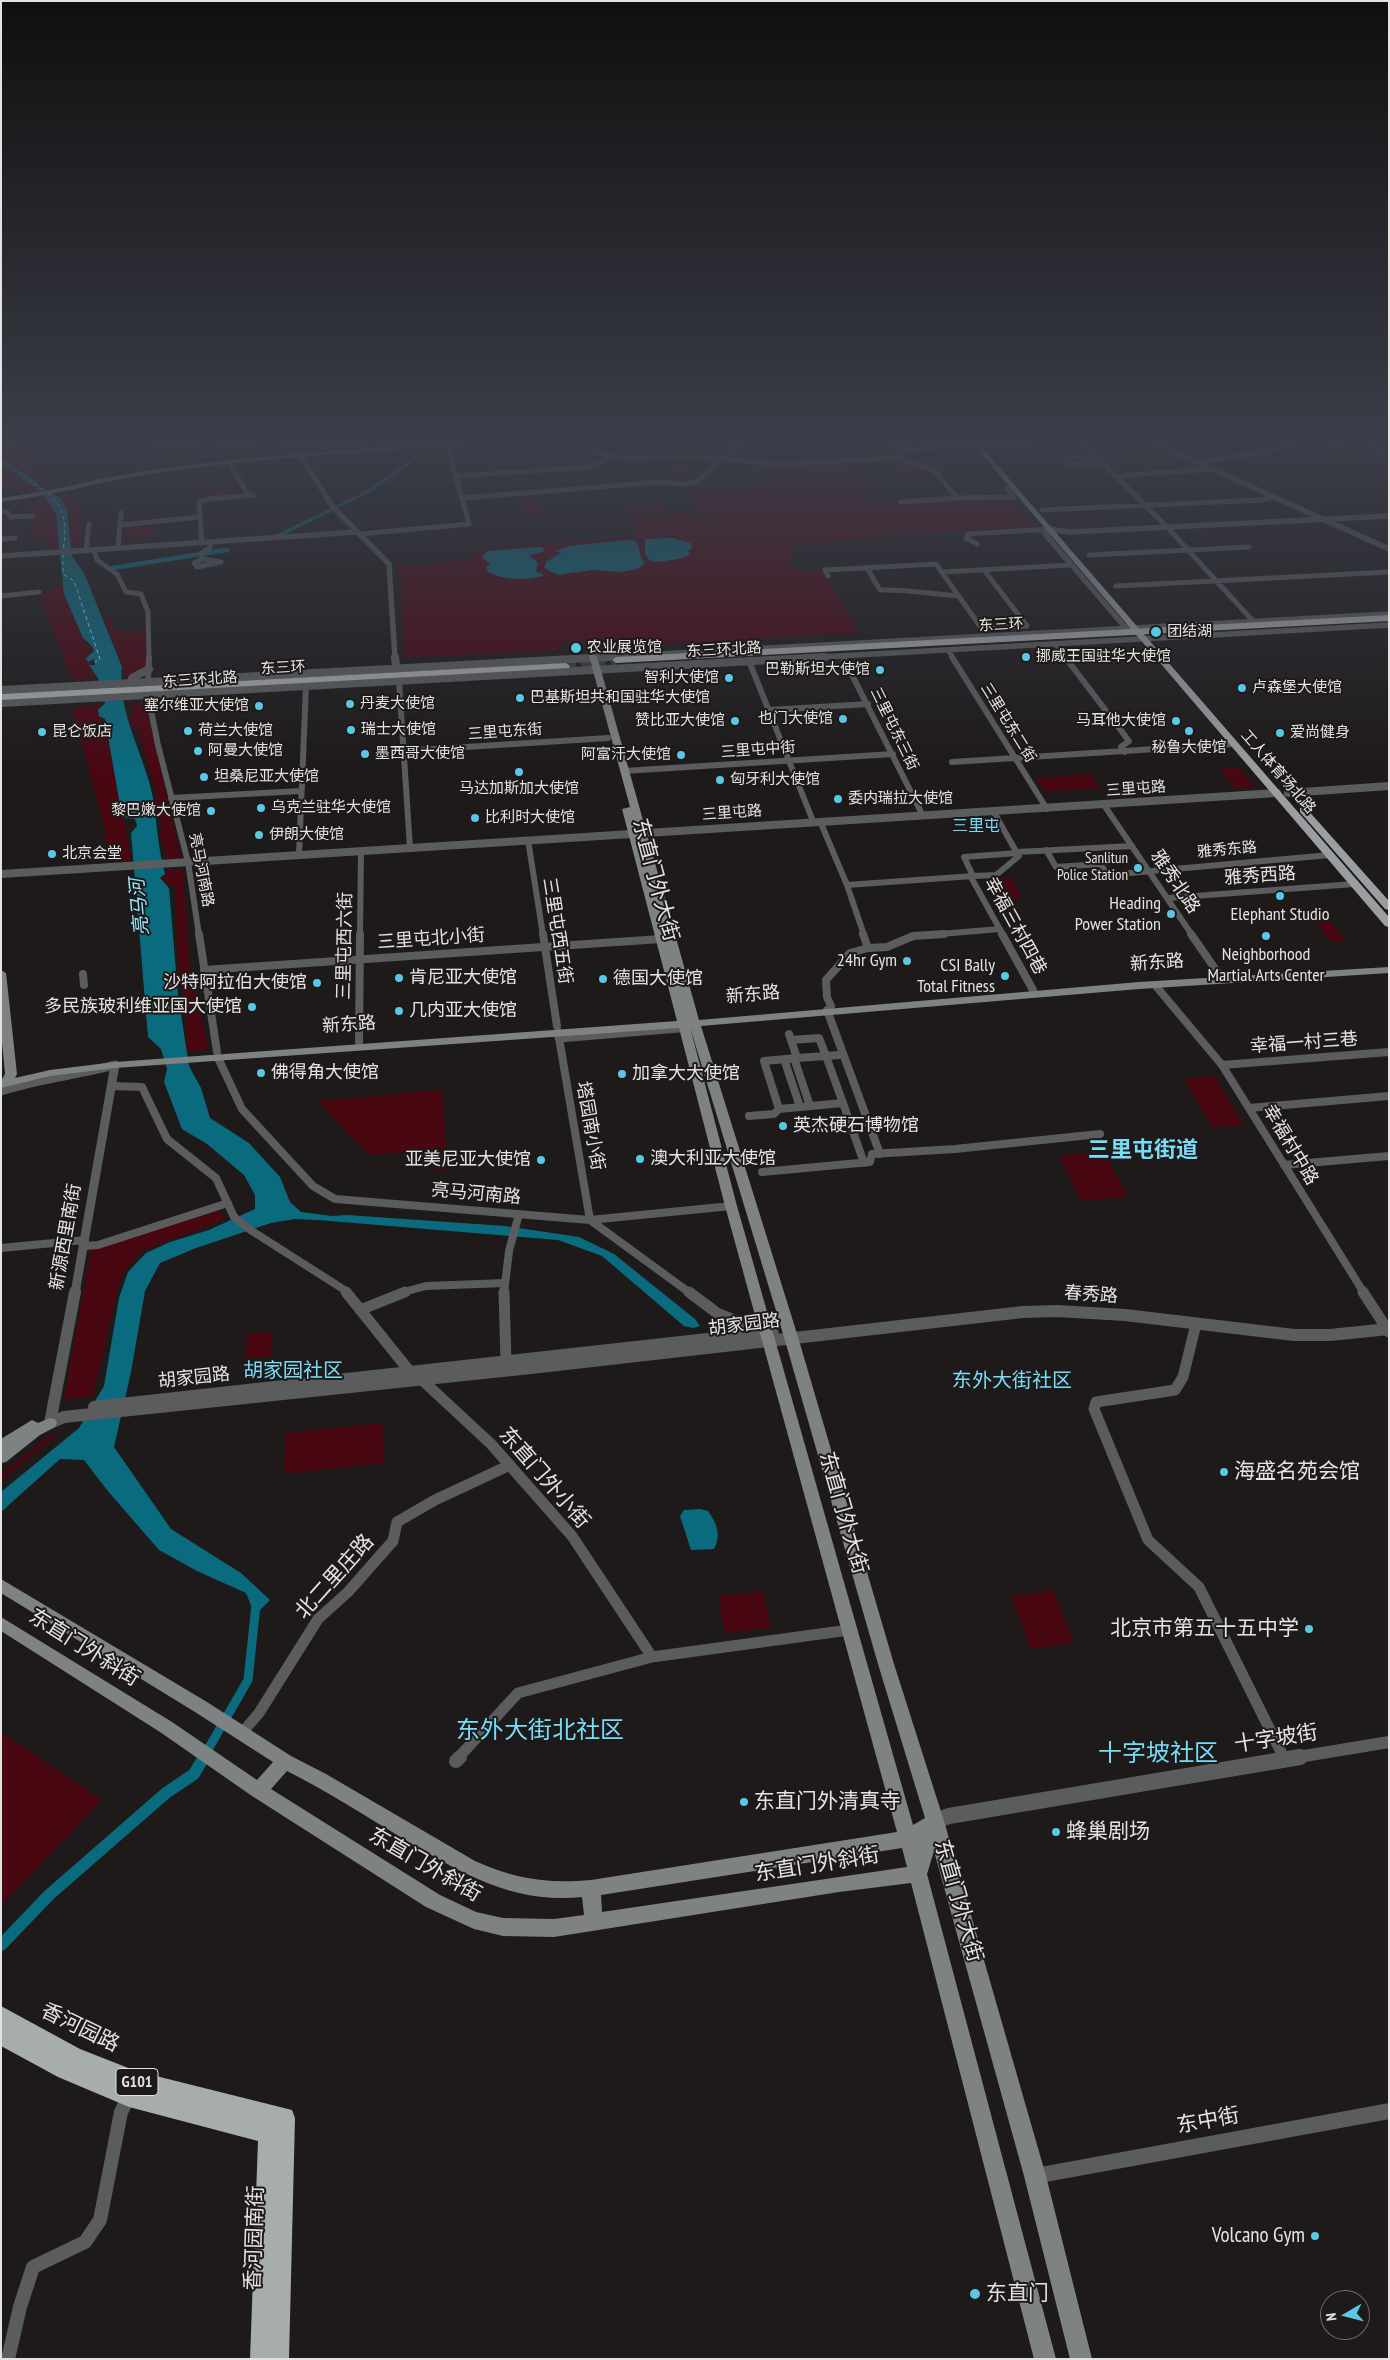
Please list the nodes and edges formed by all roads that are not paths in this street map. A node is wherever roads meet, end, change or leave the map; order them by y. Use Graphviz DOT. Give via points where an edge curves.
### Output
graph roads {
  1 [pos="33,554"];
  2 [pos="95,554"];
  3 [pos="379,554"];
  4 [pos="1063,554"];
  5 [pos="1073,554"];
  6 [pos="1076,554"];
  7 [pos="1106,554"];
  8 [pos="1192,554"];
  9 [pos="1089,555"];
  10 [pos="1,556"];
  11 [pos="1072,565"];
  12 [pos="867,568"];
  13 [pos="984,570"];
  14 [pos="942,572"];
  15 [pos="1389,572"];
  16 [pos="828,576"];
  17 [pos="1215,581"];
  18 [pos="1116,586"];
  19 [pos="39,592"];
  20 [pos="1,596"];
  21 [pos="959,596"];
  22 [pos="1388,620"];
  23 [pos="1253,621"];
  24 [pos="1194,624"];
  25 [pos="1144,627"];
  26 [pos="1131,628"];
  27 [pos="1228,628"];
  28 [pos="982,629"];
  29 [pos="1091,630"];
  30 [pos="986,636"];
  31 [pos="1205,636"];
  32 [pos="928,638"];
  33 [pos="1154,639"];
  34 [pos="1144,640"];
  35 [pos="1101,642"];
  36 [pos="1055,644"];
  37 [pos="786,646"];
  38 [pos="885,647"];
  39 [pos="833,650"];
  40 [pos="948,650"];
  41 [pos="934,651"];
  42 [pos="843,656"];
  43 [pos="589,657"];
  44 [pos="797,658"];
  45 [pos="749,661"];
  46 [pos="620,662"];
  47 [pos="567,664"];
  48 [pos="417,666"];
  49 [pos="396,667"];
  50 [pos="149,669"];
  51 [pos="592,670"];
  52 [pos="286,673"];
  53 [pos="374,675"];
  54 [pos="313,676"];
  55 [pos="411,680"];
  56 [pos="398,681"];
  57 [pos="130,682"];
  58 [pos="148,682"];
  59 [pos="196,684"];
  60 [pos="67,686"];
  61 [pos="306,686"];
  62 [pos="1,693"];
  63 [pos="148,696"];
  64 [pos="63,701"];
  65 [pos="1,703"];
  66 [pos="868,704"];
  67 [pos="769,710"];
  68 [pos="608,738"];
  69 [pos="1234,744"];
  70 [pos="403,751"];
  71 [pos="1125,752"];
  72 [pos="892,754"];
  73 [pos="1015,758"];
  74 [pos="789,760"];
  75 [pos="952,762"];
  76 [pos="624,771"];
  77 [pos="1389,786"];
  78 [pos="301,791"];
  79 [pos="1277,793"];
  80 [pos="1288,793"];
  81 [pos="171,798"];
  82 [pos="1104,805"];
  83 [pos="1048,808"];
  84 [pos="993,811"];
  85 [pos="922,814"];
  86 [pos="817,821"];
  87 [pos="637,833"];
  88 [pos="528,840"];
  89 [pos="1132,846"];
  90 [pos="410,848"];
  91 [pos="1046,850"];
  92 [pos="361,851"];
  93 [pos="1017,853"];
  94 [pos="299,855"];
  95 [pos="1330,856"];
  96 [pos="188,862"];
  97 [pos="1150,871"];
  98 [pos="1,874"];
  99 [pos="972,877"];
  100 [pos="1354,884"];
  101 [pos="847,885"];
  102 [pos="1168,898"];
  103 [pos="1389,907"];
  104 [pos="1389,924"];
  105 [pos="1000,929"];
  106 [pos="661,939"];
  107 [pos="543,947"];
  108 [pos="868,948"];
  109 [pos="359,959"];
  110 [pos="1389,964"];
  111 [pos="204,970"];
  112 [pos="1389,970"];
  113 [pos="1345,971"];
  114 [pos="1,973"];
  115 [pos="83,974"];
  116 [pos="1220,976"];
  117 [pos="1389,976"];
  118 [pos="84,985"];
  119 [pos="1155,985"];
  120 [pos="1033,990"];
  121 [pos="829,1008"];
  122 [pos="687,1021"];
  123 [pos="558,1032"];
  124 [pos="789,1034"];
  125 [pos="359,1042"];
  126 [pos="1389,1052"];
  127 [pos="217,1055"];
  128 [pos="839,1055"];
  129 [pos="826,1056"];
  130 [pos="796,1058"];
  131 [pos="784,1059"];
  132 [pos="150,1060"];
  133 [pos="115,1065"];
  134 [pos="1222,1065"];
  135 [pos="4,1078"];
  136 [pos="111,1086"];
  137 [pos="1389,1096"];
  138 [pos="843,1103"];
  139 [pos="810,1106"];
  140 [pos="800,1107"];
  141 [pos="1249,1108"];
  142 [pos="779,1109"];
  143 [pos="749,1116"];
  144 [pos="1100,1134"];
  145 [pos="880,1154"];
  146 [pos="1389,1156"];
  147 [pos="864,1163"];
  148 [pos="1284,1166"];
  149 [pos="762,1172"];
  150 [pos="228,1203"];
  151 [pos="731,1206"];
  152 [pos="518,1218"];
  153 [pos="590,1220"];
  154 [pos="85,1243"];
  155 [pos="1,1248"];
  156 [pos="505,1283"];
  157 [pos="360,1310"];
  158 [pos="1196,1324"];
  159 [pos="1388,1330"];
  160 [pos="768,1336"];
  161 [pos="792,1337"];
  162 [pos="506,1362"];
  163 [pos="416,1376"];
  164 [pos="58,1416"];
  165 [pos="1,1446"];
  166 [pos="1,1458"];
  167 [pos="510,1465"];
  168 [pos="1,1585"];
  169 [pos="1,1622"];
  170 [pos="850,1630"];
  171 [pos="652,1657"];
  172 [pos="241,1734"];
  173 [pos="1389,1742"];
  174 [pos="1284,1758"];
  175 [pos="285,1761"];
  176 [pos="456,1761"];
  177 [pos="258,1791"];
  178 [pos="935,1821"];
  179 [pos="907,1839"];
  180 [pos="918,1874"];
  181 [pos="591,1888"];
  182 [pos="594,1923"];
  183 [pos="1,2016"];
  184 [pos="1,2034"];
  185 [pos="129,2096"];
  186 [pos="1389,2112"];
  187 [pos="277,2126"];
  188 [pos="1035,2176"];
  189 [pos="8,2359"];
  190 [pos="262,2359"];
  191 [pos="276,2359"];
  192 [pos="1045,2359"];
  193 [pos="1081,2359"];
  1 -- 10 [label="street"];
  2 -- 50 [label="street" via="97,560 117,574 126,592 142,594 148,612"];
  3 -- 49 [label="street" via="389,564"];
  4 -- 11 [label="street"];
  5 -- 26 [label="main road, 工人体育场北路"];
  6 -- 25 [label="main road, 工人体育场北路"];
  7 -- 9 [label="street"];
  8 -- 17 [label="street"];
  11 -- 13 [label="street"];
  11 -- 26 [label="street" via="1123,624"];
  12 -- 14 [label="street" via="936,564"];
  12 -- 16 [label="street" via="825,570"];
  12 -- 21 [label="street" via="880,590 907,589"];
  13 -- 14 [label="street"];
  13 -- 28 [label="street" via="1027,626"];
  14 -- 21 [label="street"];
  15 -- 17 [label="street"];
  17 -- 18 [label="street"];
  17 -- 23 [label="street"];
  19 -- 20 [label="street"];
  21 -- 28 [label="street"];
  22 -- 23 [label="street"];
  22 -- 27 [label="highway, 东三环"];
  22 -- 27 [label="highway, 东三环"];
  22 -- 31 [label="street, 东三环北路"];
  23 -- 24 [label="street"];
  24 -- 25 [label="street"];
  24 -- 31 [label="street"];
  25 -- 26 [label="street, 东三环北路"];
  25 -- 33 [label="main road, 工人体育场北路"];
  26 -- 29 [label="street, 东三环北路"];
  26 -- 34 [label="main road, 工人体育场北路"];
  27 -- 38 [label="highway, 东三环"];
  28 -- 30 [label="street"];
  29 -- 30 [label="street, 东三环北路"];
  29 -- 35 [label="street"];
  30 -- 32 [label="street, 东三环北路"];
  31 -- 33 [label="street, 东三环北路"];
  32 -- 37 [label="street, 东三环北路"];
  32 -- 38 [label="highway"];
  33 -- 34 [label="street, 东三环北路"];
  33 -- 80 [label="main road, 工人体育场北路"];
  34 -- 35 [label="street, 东三环北路"];
  34 -- 69 [label="main road, 工人体育场北路"];
  35 -- 36 [label="street, 东三环北路"];
  36 -- 40 [label="street, 东三环北路"];
  36 -- 71 [label="street" via="1129,741 1121,747"];
  37 -- 39 [label="highway"];
  37 -- 46 [label="street, 东三环北路"];
  38 -- 39 [label="highway, 东三环"];
  38 -- 41 [label="highway"];
  39 -- 44 [label="highway"];
  39 -- 46 [label="highway, 东三环"];
  40 -- 41 [label="street, 东三环北路"];
  40 -- 73 [label="street, 三里屯东二街"];
  41 -- 42 [label="street, 东三环北路"];
  42 -- 44 [label="street, 东三环北路"];
  42 -- 66 [label="street, 三里屯东三街"];
  43 -- 46 [label="street, 东三环北路"];
  43 -- 47 [label="street, 东三环北路"];
  43 -- 51 [label="main road"];
  44 -- 45 [label="street, 东三环北路"];
  45 -- 46 [label="street, 东三环北路"];
  45 -- 67 [label="street"];
  46 -- 51 [label="street, 东三环北路"];
  47 -- 48 [label="street, 东三环北路"];
  47 -- 51 [label="street, 东三环北路"];
  47 -- 53 [label="highway, 东三环"];
  47 -- 55 [label="street, 东三环北路"];
  48 -- 49 [label="street, 东三环北路"];
  48 -- 53 [label="highway"];
  49 -- 52 [label="street, 东三环北路"];
  50 -- 57 [label="street"];
  50 -- 58 [label="street"];
  51 -- 68 [label="main road, 东直门外大街"];
  51 -- 76 [label="main road, 东直门外大街"];
  52 -- 54 [label="highway"];
  52 -- 58 [label="street, 东三环北路"];
  53 -- 54 [label="highway, 东三环"];
  53 -- 55 [label="highway"];
  53 -- 59 [label="highway, 东三环"];
  54 -- 59 [label="highway, 东三环"];
  55 -- 56 [label="street, 东三环北路"];
  56 -- 61 [label="street, 东三环北路"];
  56 -- 70 [label="street"];
  57 -- 58 [label="street, 东三环北路"];
  57 -- 60 [label="street, 东三环北路"];
  58 -- 63 [label="street"];
  59 -- 62 [label="highway, 东三环"];
  60 -- 62 [label="street, 东三环北路"];
  60 -- 64 [label="street"];
  61 -- 63 [label="street, 东三环北路"];
  61 -- 78 [label="street"];
  63 -- 64 [label="street, 东三环北路"];
  63 -- 81 [label="street, 亮马河南路"];
  64 -- 65 [label="street, 东三环北路"];
  66 -- 67 [label="street"];
  66 -- 72 [label="street, 三里屯东三街"];
  67 -- 74 [label="street"];
  68 -- 70 [label="street, 三里屯东街"];
  68 -- 87 [label="main road, 东直门外大街"];
  69 -- 71 [label="street"];
  69 -- 79 [label="main road, 工人体育场北路"];
  70 -- 90 [label="street"];
  71 -- 73 [label="street"];
  72 -- 74 [label="street, 三里屯中街"];
  72 -- 85 [label="street, 三里屯东三街"];
  73 -- 75 [label="street"];
  73 -- 83 [label="street, 三里屯东二街"];
  74 -- 76 [label="street, 三里屯中街"];
  74 -- 86 [label="street"];
  76 -- 87 [label="main road, 东直门外大街"];
  77 -- 80 [label="street"];
  78 -- 81 [label="street"];
  78 -- 94 [label="street"];
  79 -- 82 [label="street, 三里屯路"];
  79 -- 95 [label="main road, 工人体育场北路"];
  80 -- 103 [label="main road, 工人体育场北路"];
  81 -- 96 [label="street, 亮马河南路"];
  82 -- 83 [label="street, 三里屯路"];
  82 -- 89 [label="street, 雅秀北路"];
  83 -- 84 [label="street, 三里屯路"];
  84 -- 85 [label="street, 三里屯路"];
  84 -- 93 [label="street"];
  85 -- 86 [label="street, 三里屯路"];
  86 -- 87 [label="street, 三里屯路"];
  86 -- 101 [label="street"];
  87 -- 88 [label="street, 三里屯路"];
  87 -- 106 [label="main road, 东直门外大街"];
  87 -- 122 [label="main road, 东直门外大街"];
  88 -- 90 [label="street, 三里屯路"];
  88 -- 107 [label="street, 三里屯西五街"];
  89 -- 91 [label="street"];
  89 -- 97 [label="street, 雅秀北路"];
  90 -- 92 [label="street, 三里屯路"];
  91 -- 93 [label="street"];
  91 -- 97 [label="street, 雅秀东路" via="1056,867 1100,864 1108,875"];
  92 -- 94 [label="street, 三里屯路"];
  92 -- 109 [label="street, 三里屯西六街"];
  93 -- 99 [label="street" via="1018,856 996,875"];
  93 -- 99 [label="street, 幸福三村四巷" via="964,857"];
  94 -- 96 [label="street, 三里屯路"];
  95 -- 97 [label="street, 雅秀东路"];
  95 -- 100 [label="main road, 工人体育场北路"];
  96 -- 98 [label="street, 三里屯路"];
  96 -- 111 [label="street, 亮马河南路"];
  97 -- 102 [label="street, 雅秀北路"];
  99 -- 101 [label="street, 幸福三村四巷"];
  99 -- 105 [label="street, 幸福三村四巷"];
  100 -- 102 [label="street, 雅秀西路"];
  100 -- 104 [label="main road, 工人体育场北路"];
  101 -- 108 [label="street"];
  102 -- 116 [label="street, 雅秀北路"];
  105 -- 108 [label="street" via="913,936 887,946"];
  105 -- 120 [label="street, 幸福三村四巷"];
  106 -- 107 [label="street, 三里屯北小街"];
  106 -- 122 [label="main road, 东直门外大街"];
  107 -- 109 [label="street, 三里屯北小街"];
  107 -- 123 [label="street, 三里屯西五街"];
  108 -- 121 [label="street" via="850,953 826,980"];
  109 -- 111 [label="street, 三里屯北小街"];
  109 -- 125 [label="street, 三里屯西六街"];
  110 -- 116 [label="main road, 新东路"];
  111 -- 127 [label="street, 亮马河南路"];
  112 -- 113 [label="main road, 新东路"];
  113 -- 117 [label="main road, 新东路"];
  113 -- 119 [label="main road, 新东路"];
  114 -- 135 [label="main road"];
  115 -- 118 [label="street"];
  116 -- 120 [label="main road, 新东路"];
  119 -- 121 [label="main road, 新东路"];
  119 -- 134 [label="street, 幸福村中路"];
  120 -- 121 [label="main road, 新东路"];
  121 -- 122 [label="main road, 新东路"];
  121 -- 145 [label="street"];
  122 -- 123 [label="main road, 新东路"];
  122 -- 151 [label="main road, 东直门外大街"];
  122 -- 161 [label="main road, 东直门外大街"];
  123 -- 125 [label="main road, 新东路"];
  123 -- 127 [label="main road, 新东路"];
  123 -- 153 [label="street, 塔园南小街"];
  124 -- 130 [label="street"];
  125 -- 127 [label="main road, 新东路"];
  126 -- 134 [label="street, 幸福一村三巷"];
  127 -- 132 [label="main road, 新东路"];
  127 -- 152 [label="street, 亮马河南路" via="242,1109 313,1186 335,1199"];
  128 -- 129 [label="street"];
  129 -- 130 [label="street"];
  129 -- 130 [label="street" via="819,1038 791,1040"];
  129 -- 138 [label="street"];
  130 -- 131 [label="street"];
  130 -- 139 [label="street"];
  131 -- 140 [label="street"];
  131 -- 142 [label="street" via="764,1061"];
  132 -- 133 [label="main road, 新东路"];
  132 -- 135 [label="main road, 新东路" via="65,1064"];
  133 -- 135 [label="main road, 新东路"];
  133 -- 136 [label="street, 新源西里南街"];
  134 -- 141 [label="street, 幸福村中路"];
  136 -- 150 [label="street" via="142,1087 167,1139 216,1178"];
  136 -- 154 [label="street, 新源西里南街"];
  137 -- 141 [label="street"];
  138 -- 139 [label="street"];
  138 -- 147 [label="street"];
  139 -- 140 [label="street"];
  140 -- 142 [label="street"];
  141 -- 148 [label="street, 幸福村中路"];
  142 -- 143 [label="street" via="774,1114"];
  144 -- 145 [label="street"];
  145 -- 147 [label="street" via="872,1154 870,1162"];
  146 -- 148 [label="street"];
  147 -- 149 [label="street"];
  148 -- 159 [label="street, 幸福村中路"];
  150 -- 154 [label="street" via="98,1245"];
  150 -- 157 [label="street, 东直门外小街" via="234,1217 343,1289"];
  151 -- 153 [label="street, 亮马河南路"];
  151 -- 160 [label="main road, 东直门外大街"];
  152 -- 153 [label="street, 亮马河南路"];
  152 -- 156 [label="street" via="511,1238"];
  153 -- 160 [label="street" via="717,1313"];
  154 -- 155 [label="street"];
  154 -- 164 [label="street, 新源西里南街"];
  156 -- 157 [label="street" via="426,1286"];
  156 -- 162 [label="street"];
  157 -- 163 [label="street, 东直门外小街"];
  158 -- 159 [label="street, 春秀路" via="1296,1335"];
  158 -- 161 [label="street, 春秀路" via="1059,1309"];
  158 -- 174 [label="street" via="1183,1376 1175,1390 1096,1402 1094,1409 1148,1540 1199,1588"];
  160 -- 161 [label="street, 胡家园路"];
  160 -- 162 [label="street, 胡家园路"];
  160 -- 163 [label="street, 胡家园路"];
  160 -- 170 [label="main road, 东直门外大街"];
  161 -- 178 [label="main road, 东直门外大街" via="886,1664"];
  162 -- 163 [label="street, 胡家园路"];
  163 -- 164 [label="street, 胡家园路"];
  163 -- 167 [label="street, 东直门外小街"];
  164 -- 165 [label="main road" via="38,1420"];
  164 -- 166 [label="main road"];
  167 -- 171 [label="street, 东直门外小街" via="572,1536"];
  167 -- 172 [label="street, 北二里庄路" via="435,1500 397,1522 393,1541 348,1592 318,1619 259,1714"];
  168 -- 172 [label="main road, 东直门外斜街"];
  169 -- 177 [label="main road, 东直门外斜街" via="214,1759"];
  170 -- 171 [label="street"];
  170 -- 179 [label="main road, 东直门外大街"];
  171 -- 176 [label="street" via="518,1692"];
  172 -- 175 [label="main road, 东直门外斜街"];
  173 -- 174 [label="street, 十字坡街"];
  174 -- 178 [label="street, 十字坡街"];
  175 -- 177 [label="main road"];
  175 -- 181 [label="main road, 东直门外斜街" via="461,1863 493,1878 530,1888 558,1891"];
  177 -- 182 [label="main road, 东直门外斜街" via="434,1900 474,1920 503,1927 536,1929"];
  178 -- 179 [label="main road"];
  178 -- 180 [label="main road"];
  178 -- 188 [label="main road, 东直门外大街"];
  179 -- 180 [label="main road, 东直门外大街"];
  179 -- 181 [label="main road, 东直门外斜街"];
  180 -- 182 [label="main road, 东直门外斜街"];
  180 -- 192 [label="main road, 东直门外大街"];
  181 -- 182 [label="main road"];
  183 -- 187 [label="highway, 香河园路 / G101" via="72,2057 136,2082"];
  184 -- 185 [label="highway, G101" via="66,2069"];
  185 -- 187 [label="highway, G101"];
  185 -- 189 [label="street" via="121,2112 100,2220 85,2242 33,2267"];
  186 -- 188 [label="street, 东中街"];
  187 -- 190 [label="highway, 香河园南街"];
  187 -- 191 [label="highway, 香河园南街"];
  188 -- 193 [label="main road, 东直门外大街"];
}
